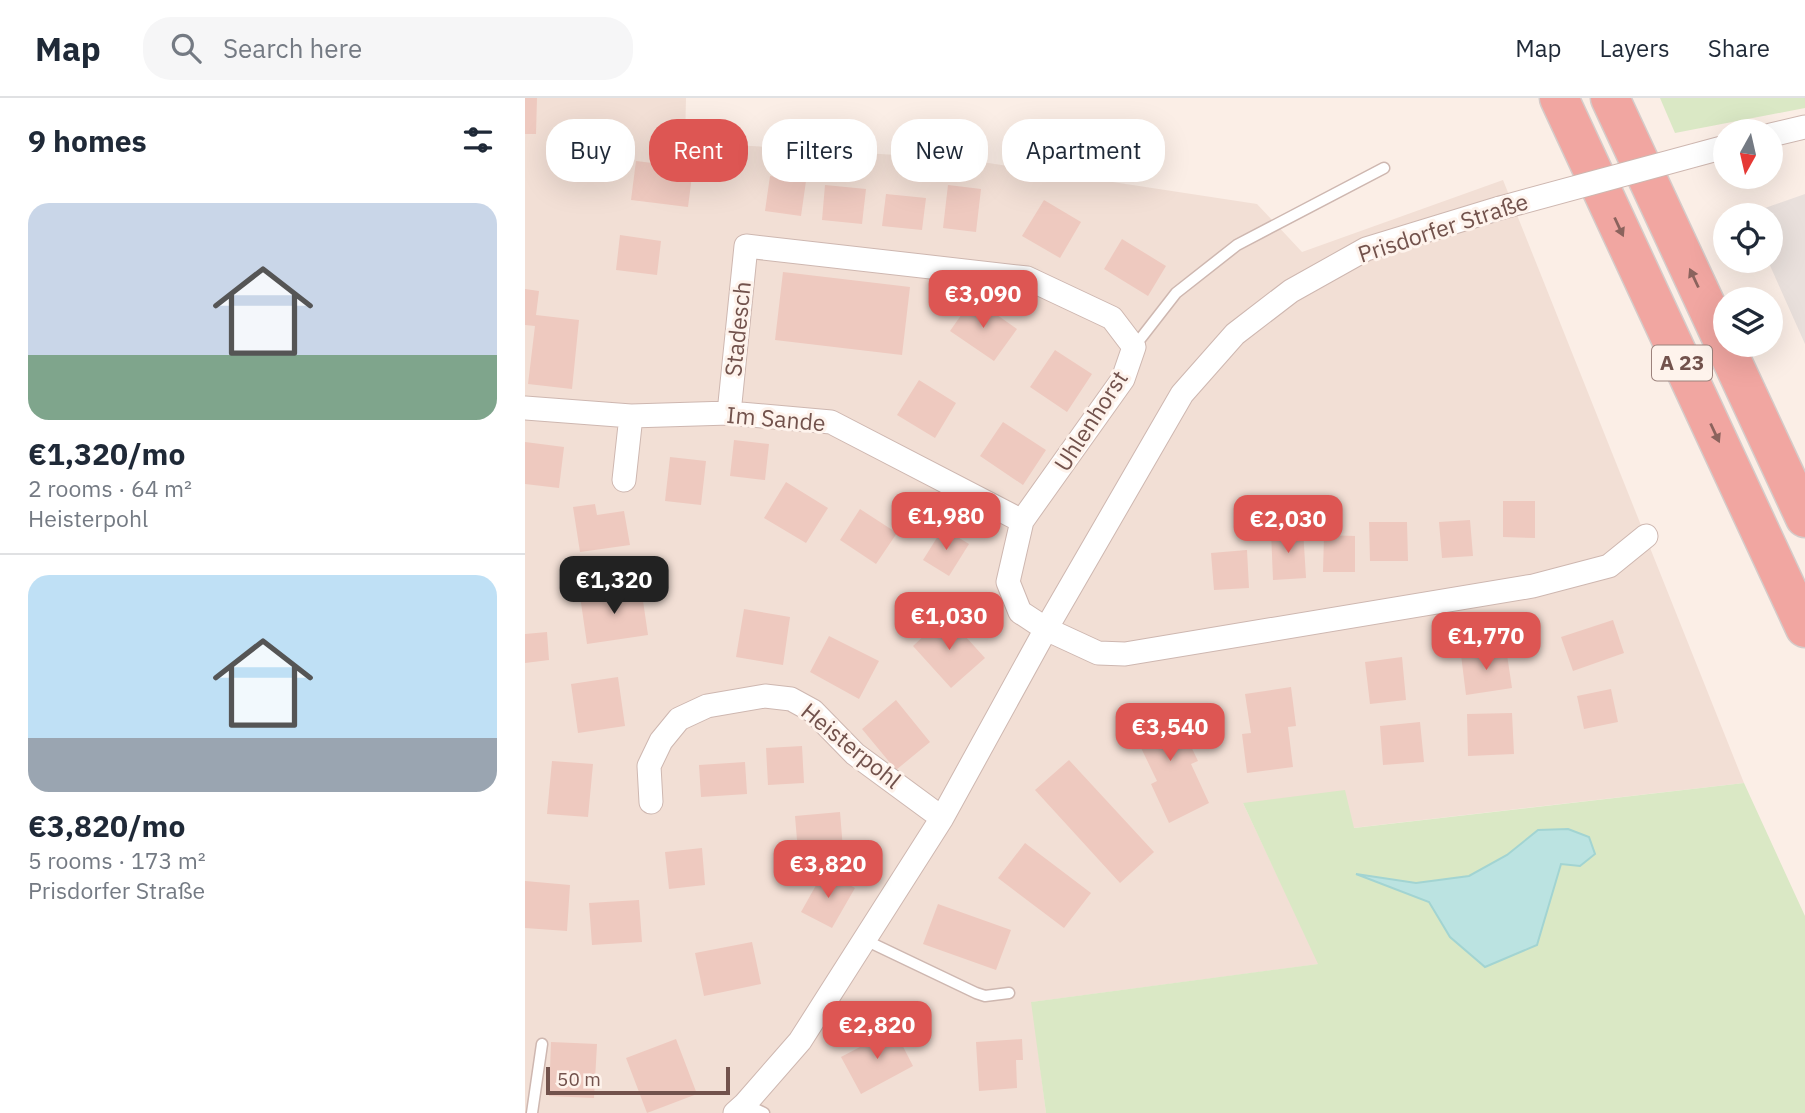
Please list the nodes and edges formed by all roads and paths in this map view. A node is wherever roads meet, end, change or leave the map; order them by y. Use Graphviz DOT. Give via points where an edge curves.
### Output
graph roads {
  1 [pos="1559,98"];
  2 [pos="1610,98"];
  3 [pos="1805,127"];
  4 [pos="1783,132"];
  5 [pos="1713,150"];
  6 [pos="1384,168"];
  7 [pos="746,246"];
  8 [pos="1134,347"];
  9 [pos="525,408"];
  10 [pos="729,413"];
  11 [pos="631,416"];
  12 [pos="624,480"];
  13 [pos="1805,518"];
  14 [pos="1023,521"];
  15 [pos="1646,536"];
  16 [pos="1805,628"];
  17 [pos="1047,629"];
  18 [pos="651,802"];
  19 [pos="942,818"];
  20 [pos="865,940"];
  21 [pos="1009,993"];
  22 [pos="542,1044"];
  23 [pos="748,1110"];
  24 [pos="532,1113"];
  1 -- 16 [label="highway, A 23, one-way"];
  13 -- 2 [label="highway, A 23, one-way"];
  3 -- 4 [label="street"];
  5 -- 17 [label="street, Prisdorfer Straße, bridge" via="1366,250 1291,291 1235,334 1182,394"];
  6 -- 8 [label="lane" via="1237,245 1177,293"];
  7 -- 8 [label="street, Uhlenhorst" via="1027,278 1112,318"];
  7 -- 10 [label="street, Stadesch"];
  8 -- 14 [label="street, Uhlenhorst" via="1123,379"];
  9 -- 11 [label="street, Im Sande"];
  10 -- 11 [label="street, Im Sande"];
  10 -- 14 [label="street, Im Sande" via="831,422"];
  11 -- 12 [label="street"];
  14 -- 17 [label="street" via="1008,582 1020,612"];
  15 -- 17 [label="street" via="1608,566 1533,586 1125,654 1098,653"];
  17 -- 19 [label="street, Prisdorfer Straße"];
  18 -- 19 [label="street, Heisterpohl" via="649,766 679,719 707,706 765,696 791,699 813,711 855,754"];
  19 -- 20 [label="street, Prisdorfer Straße"];
  20 -- 21 [label="lane" via="976,993"];
  20 -- 23 [label="street, Prisdorfer Straße" via="800,1041"];
  22 -- 24 [label="lane"];
}
